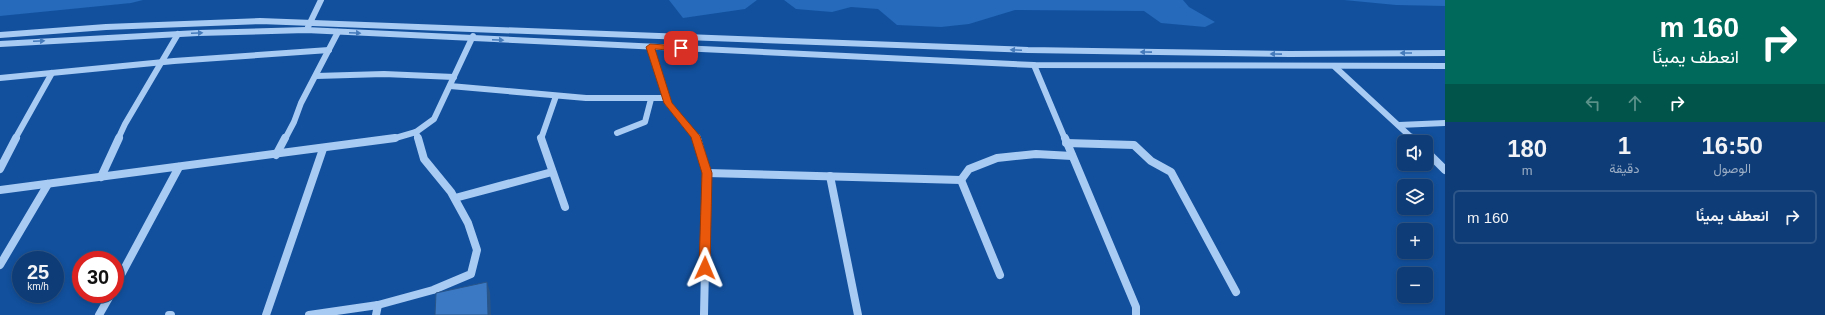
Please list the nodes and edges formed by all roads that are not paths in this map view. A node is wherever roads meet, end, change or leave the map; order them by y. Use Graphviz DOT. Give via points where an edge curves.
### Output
graph roads {
  1 [pos="321,0"];
  2 [pos="310,23"];
  3 [pos="306,30"];
  4 [pos="475,30"];
  5 [pos="338,32"];
  6 [pos="178,34"];
  7 [pos="0,35"];
  8 [pos="471,39"];
  9 [pos="0,44"];
  10 [pos="650,47"];
  11 [pos="329,50"];
  12 [pos="1445,53"];
  13 [pos="1290,54"];
  14 [pos="1334,54"];
  15 [pos="161,63"];
  16 [pos="1034,65"];
  17 [pos="1303,66"];
  18 [pos="1445,66"];
  19 [pos="1335,67"];
  20 [pos="1349,67"];
  21 [pos="52,73"];
  22 [pos="316,76"];
  23 [pos="454,77"];
  24 [pos="0,78"];
  25 [pos="450,86"];
  26 [pos="556,96"];
  27 [pos="667,98"];
  28 [pos="652,99"];
  29 [pos="1445,124"];
  30 [pos="1399,125"];
  31 [pos="416,132"];
  32 [pos="617,133"];
  33 [pos="1409,135"];
  34 [pos="1066,143"];
  35 [pos="323,149"];
  36 [pos="276,155"];
  37 [pos="1072,156"];
  38 [pos="1433,158"];
  39 [pos="179,167"];
  40 [pos="0,169"];
  41 [pos="1445,170"];
  42 [pos="552,172"];
  43 [pos="707,173"];
  44 [pos="830,176"];
  45 [pos="101,177"];
  46 [pos="961,180"];
  47 [pos="48,184"];
  48 [pos="0,190"];
  49 [pos="455,198"];
  50 [pos="565,207"];
  51 [pos="0,265"];
  52 [pos="124,269"];
  53 [pos="1000,274"];
  54 [pos="1236,292"];
  55 [pos="106,303"];
  56 [pos="378,305"];
  57 [pos="99,315"];
  58 [pos="266,315"];
  59 [pos="309,315"];
  60 [pos="376,315"];
  61 [pos="704,315"];
  62 [pos="858,315"];
  63 [pos="1136,315"];
  1 -- 2 [label="street"];
  2 -- 3 [label="street"];
  2 -- 4 [label="street"];
  2 -- 7 [label="street" via="260,21 106,26"];
  3 -- 5 [label="street"];
  6 -- 3 [label="street, one-way"];
  4 -- 8 [label="street"];
  13 -- 4 [label="street, one-way" via="1020,50"];
  5 -- 8 [label="street, one-way"];
  5 -- 11 [label="street"];
  9 -- 6 [label="street, one-way"];
  6 -- 15 [label="street"];
  8 -- 10 [label="street, one-way"];
  8 -- 23 [label="street"];
  10 -- 16 [label="street"];
  10 -- 27 [label="street"];
  11 -- 15 [label="street"];
  11 -- 22 [label="street"];
  12 -- 14 [label="street, one-way"];
  13 -- 14 [label="street"];
  13 -- 17 [label="street"];
  14 -- 20 [label="street"];
  15 -- 21 [label="street"];
  15 -- 45 [label="street" via="125,124"];
  16 -- 17 [label="street"];
  16 -- 34 [label="street"];
  17 -- 19 [label="street"];
  18 -- 20 [label="street"];
  19 -- 20 [label="street"];
  19 -- 30 [label="street"];
  21 -- 24 [label="street"];
  21 -- 40 [label="street"];
  22 -- 23 [label="street" via="384,74"];
  22 -- 36 [label="street"];
  23 -- 25 [label="street"];
  25 -- 26 [label="street" via="523,95"];
  25 -- 31 [label="street" via="434,119"];
  26 -- 28 [label="street"];
  26 -- 42 [label="street" via="540,138"];
  27 -- 28 [label="street"];
  27 -- 43 [label="street" via="668,103 696,136"];
  28 -- 32 [label="street" via="645,122"];
  29 -- 30 [label="street"];
  30 -- 33 [label="street"];
  31 -- 35 [label="street" via="389,140"];
  31 -- 49 [label="street" via="424,159"];
  34 -- 37 [label="street"];
  34 -- 54 [label="street" via="1134,145 1151,161 1171,172"];
  35 -- 36 [label="street"];
  35 -- 58 [label="street"];
  36 -- 39 [label="street"];
  37 -- 46 [label="street" via="1036,154 997,158 969,170"];
  37 -- 63 [label="street" via="1136,306"];
  38 -- 41 [label="street"];
  39 -- 45 [label="street"];
  39 -- 52 [label="street"];
  42 -- 49 [label="street"];
  42 -- 50 [label="street"];
  43 -- 44 [label="street"];
  43 -- 61 [label="street"];
  44 -- 46 [label="street"];
  44 -- 62 [label="street"];
  45 -- 47 [label="street"];
  46 -- 53 [label="street"];
  47 -- 48 [label="street"];
  47 -- 51 [label="street"];
  49 -- 56 [label="street" via="468,223 477,250 471,274 434,290"];
  55 -- 57 [label="street"];
  56 -- 59 [label="street"];
  56 -- 60 [label="street"];
}
